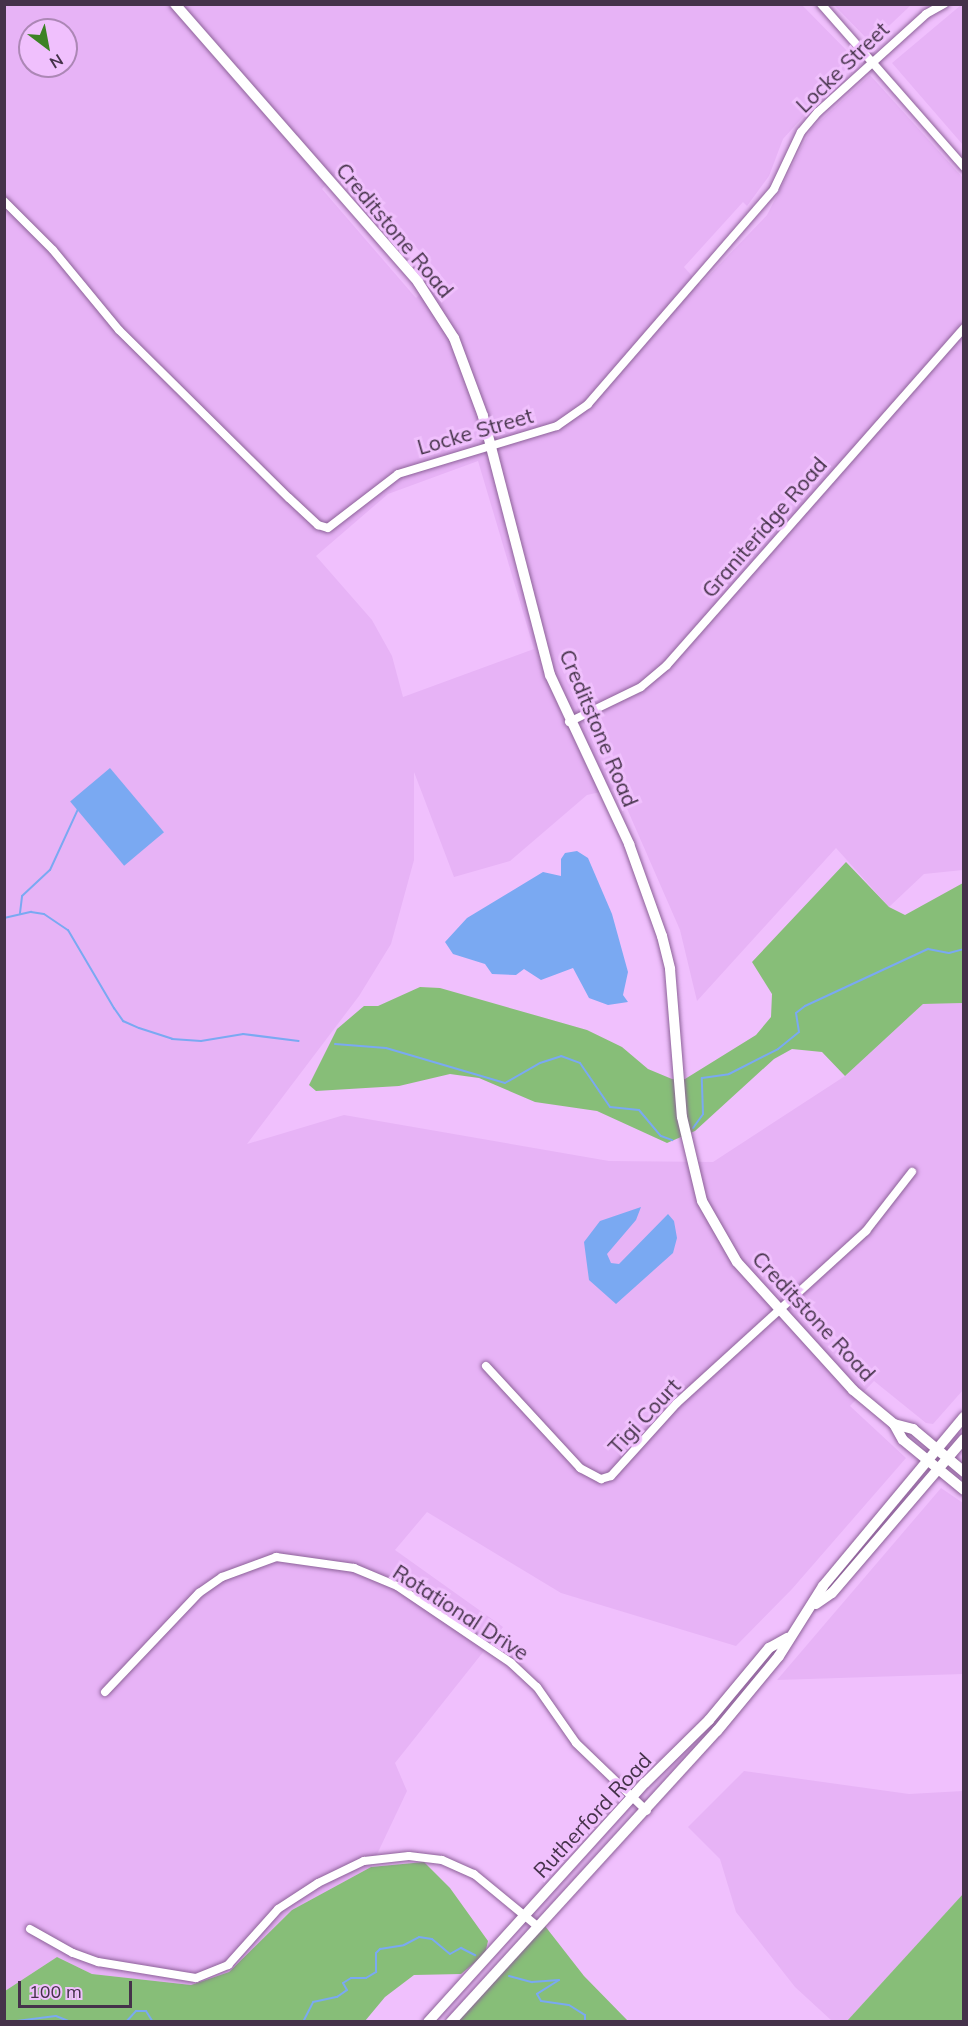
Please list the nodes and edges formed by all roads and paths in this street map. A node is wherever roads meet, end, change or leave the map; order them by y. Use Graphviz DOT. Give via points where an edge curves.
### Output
graph roads {
  1 [pos="175,4"];
  2 [pos="821,4"];
  3 [pos="927,4"];
  4 [pos="944,4"];
  5 [pos="926,14"];
  6 [pos="872,61"];
  7 [pos="963,168"];
  8 [pos="4,201"];
  9 [pos="963,328"];
  10 [pos="490,448"];
  11 [pos="570,722"];
  12 [pos="912,1172"];
  13 [pos="778,1311"];
  14 [pos="486,1366"];
  15 [pos="963,1417"];
  16 [pos="894,1424"];
  17 [pos="963,1439"];
  18 [pos="936,1449"];
  19 [pos="947,1457"];
  20 [pos="927,1460"];
  21 [pos="937,1468"];
  22 [pos="963,1472"];
  23 [pos="963,1490"];
  24 [pos="815,1605"];
  25 [pos="787,1638"];
  26 [pos="105,1692"];
  27 [pos="633,1797"];
  28 [pos="647,1811"];
  29 [pos="526,1915"];
  30 [pos="537,1926"];
  31 [pos="30,1929"];
  32 [pos="428,2022"];
  33 [pos="451,2022"];
  1 -- 10 [label="street, Creditstone Road" via="420,286 454,338 472,381"];
  2 -- 6 [label="street"];
  3 -- 5 [label="street"];
  4 -- 5 [label="street, Locke Street"];
  5 -- 6 [label="street, Locke Street"];
  6 -- 7 [label="street"];
  6 -- 10 [label="street, Locke Street" via="807,125 774,189 588,404 557,426"];
  8 -- 10 [label="street, Locke Street" via="53,250 119,330 322,528 333,527 376,488 398,474"];
  9 -- 11 [label="street, Graniteridge Road" via="667,665 641,687"];
  10 -- 11 [label="street, Creditstone Road" via="541,643"];
  11 -- 13 [label="street, Creditstone Road" via="629,844 662,936 670,969 682,1117 696,1186 737,1262"];
  12 -- 13 [label="street" via="866,1231"];
  13 -- 14 [label="street, Tigi Court" via="676,1405 619,1471 601,1479 580,1468"];
  13 -- 16 [label="street, Creditstone Road" via="853,1390"];
  15 -- 18 [label="street, Rutherford Road"];
  16 -- 18 [label="street, Creditstone Road" via="913,1429"];
  16 -- 20 [label="street, Creditstone Road" via="903,1440"];
  17 -- 19 [label="street, Rutherford Road"];
  18 -- 19 [label="street, Creditstone Road"];
  18 -- 20 [label="street, Rutherford Road"];
  19 -- 21 [label="street, Rutherford Road"];
  19 -- 22 [label="street, Creditstone Road"];
  20 -- 21 [label="street, Creditstone Road"];
  20 -- 24 [label="street, Rutherford Road" via="823,1587"];
  21 -- 23 [label="street, Creditstone Road"];
  21 -- 24 [label="street, Rutherford Road" via="832,1593"];
  24 -- 25 [label="street, Rutherford Road"];
  25 -- 27 [label="street, Rutherford Road" via="770,1648 709,1720"];
  25 -- 28 [label="street, Rutherford Road" via="779,1656"];
  26 -- 27 [label="street, Rotational Drive" via="200,1593 222,1577 276,1557 354,1568 397,1586 511,1663 537,1687 576,1743"];
  27 -- 28 [label="street, Rotational Drive"];
  27 -- 29 [label="street, Rutherford Road"];
  28 -- 30 [label="street, Rutherford Road"];
  29 -- 30 [label="street"];
  29 -- 31 [label="street" via="499,1891 459,1866 410,1856 364,1861 318,1883 278,1909 228,1965 196,1978 98,1962"];
  29 -- 32 [label="street, Rutherford Road"];
  30 -- 33 [label="street, Rutherford Road"];
}
